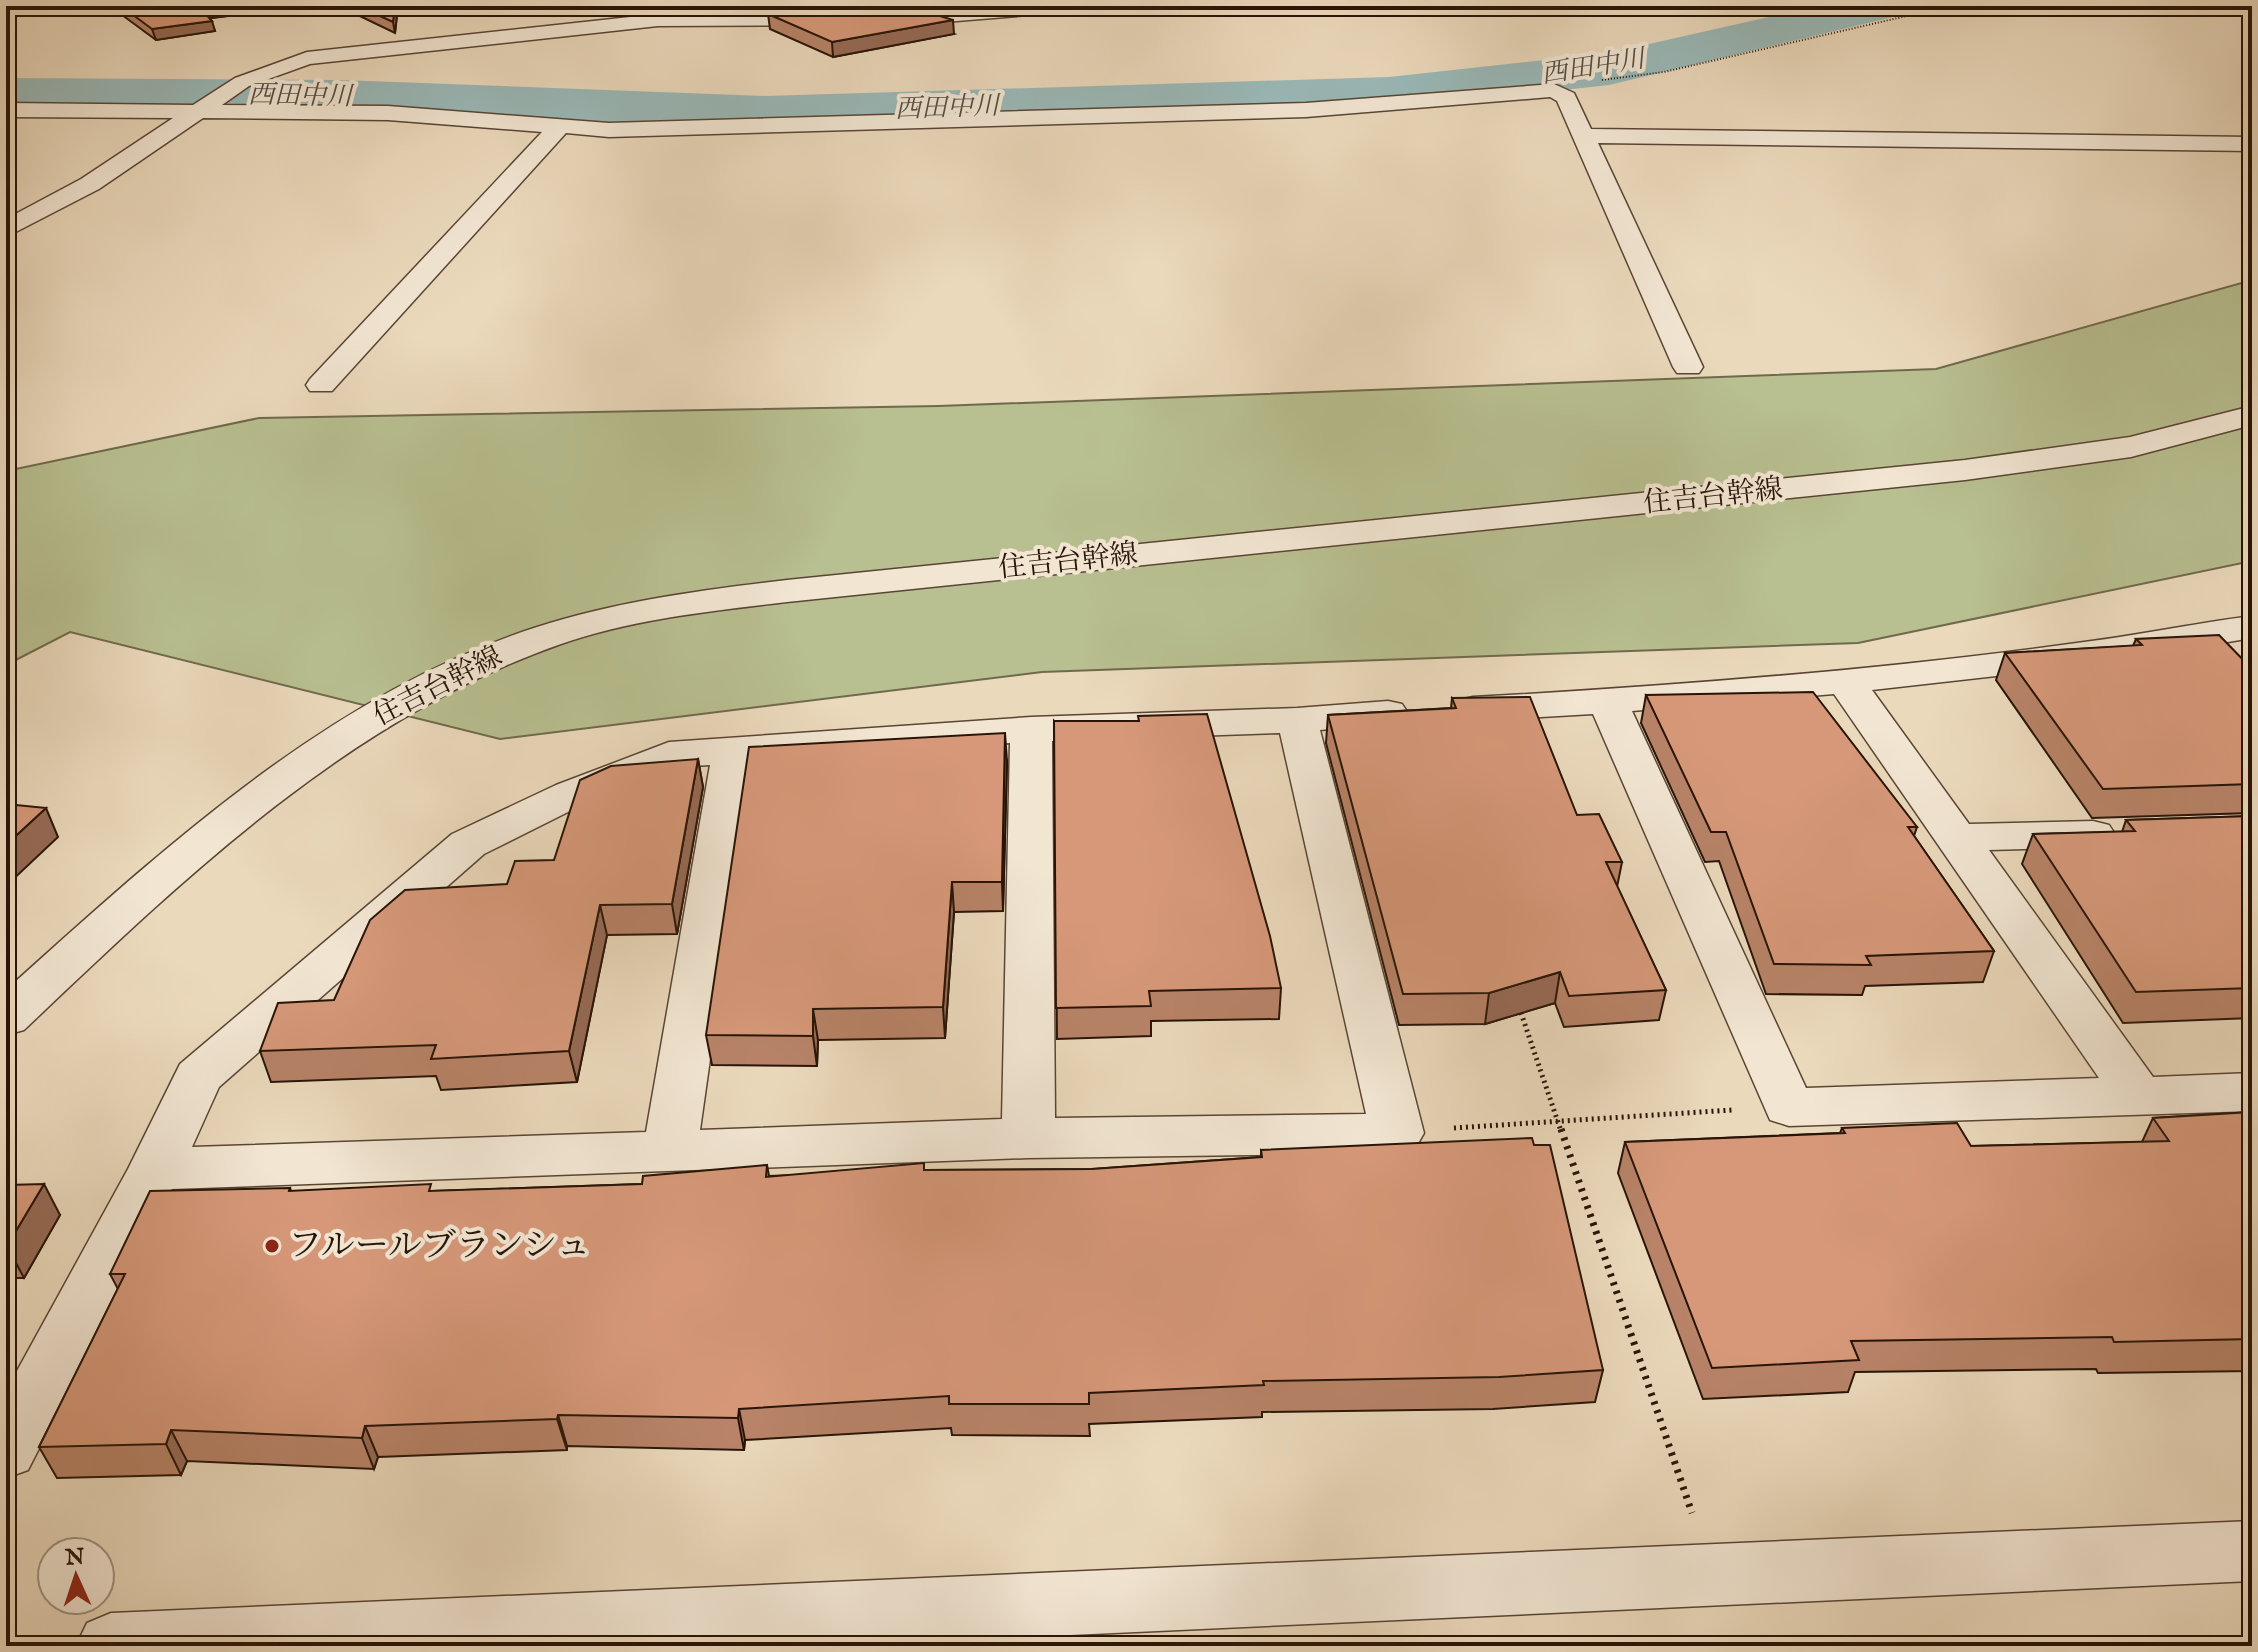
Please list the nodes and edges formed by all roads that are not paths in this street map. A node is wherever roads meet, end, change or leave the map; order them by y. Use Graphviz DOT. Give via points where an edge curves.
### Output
graph roads {
  1 [pos="1065,6"];
  2 [pos="205,108"];
  3 [pos="6,110"];
  4 [pos="561,125"];
  5 [pos="1582,136"];
  6 [pos="2252,144"];
  7 [pos="6,229"];
  8 [pos="1688,367"];
  9 [pos="321,385"];
  10 [pos="2252,415"];
  11 [pos="2252,627"];
  12 [pos="1844,679"];
  13 [pos="1608,702"];
  14 [pos="1297,720"];
  15 [pos="1031,729"];
  16 [pos="733,749"];
  17 [pos="2127,833"];
  18 [pos="1956,838"];
  19 [pos="6,1018"];
  20 [pos="2252,1092"];
  21 [pos="2138,1095"];
  22 [pos="1028,1138"];
  23 [pos="670,1152"];
  24 [pos="155,1169"];
  25 [pos="6,1451"];
  26 [pos="2252,1551"];
  27 [pos="111,1646"];
  1 -- 2 [label="street" via="908,19 615,23 307,58 242,82"];
  2 -- 3 [label="street"];
  2 -- 4 [label="street"];
  2 -- 7 [label="street" via="90,184"];
  4 -- 5 [label="street" via="609,130 960,122 1383,106 1554,90 1566,98"];
  4 -- 9 [label="street"];
  5 -- 6 [label="street"];
  5 -- 8 [label="street"];
  10 -- 19 [label="street, 住吉台幹線" via="2131,447 1965,470 715,599 618,618 514,648 419,692 333,743 145,890"];
  11 -- 12 [label="street" via="2086,653"];
  12 -- 13 [label="street"];
  12 -- 18 [label="street"];
  13 -- 14 [label="street"];
  13 -- 21 [label="street" via="1789,1107"];
  14 -- 15 [label="street"];
  14 -- 22 [label="street" via="1397,1133"];
  15 -- 16 [label="street"];
  15 -- 22 [label="street"];
  16 -- 23 [label="street"];
  16 -- 24 [label="street" via="669,755 633,767 468,844 198,1077"];
  17 -- 18 [label="street"];
  18 -- 21 [label="street"];
  20 -- 21 [label="street"];
  22 -- 23 [label="street"];
  23 -- 24 [label="street"];
  24 -- 25 [label="street"];
  26 -- 27 [label="street"];
}
